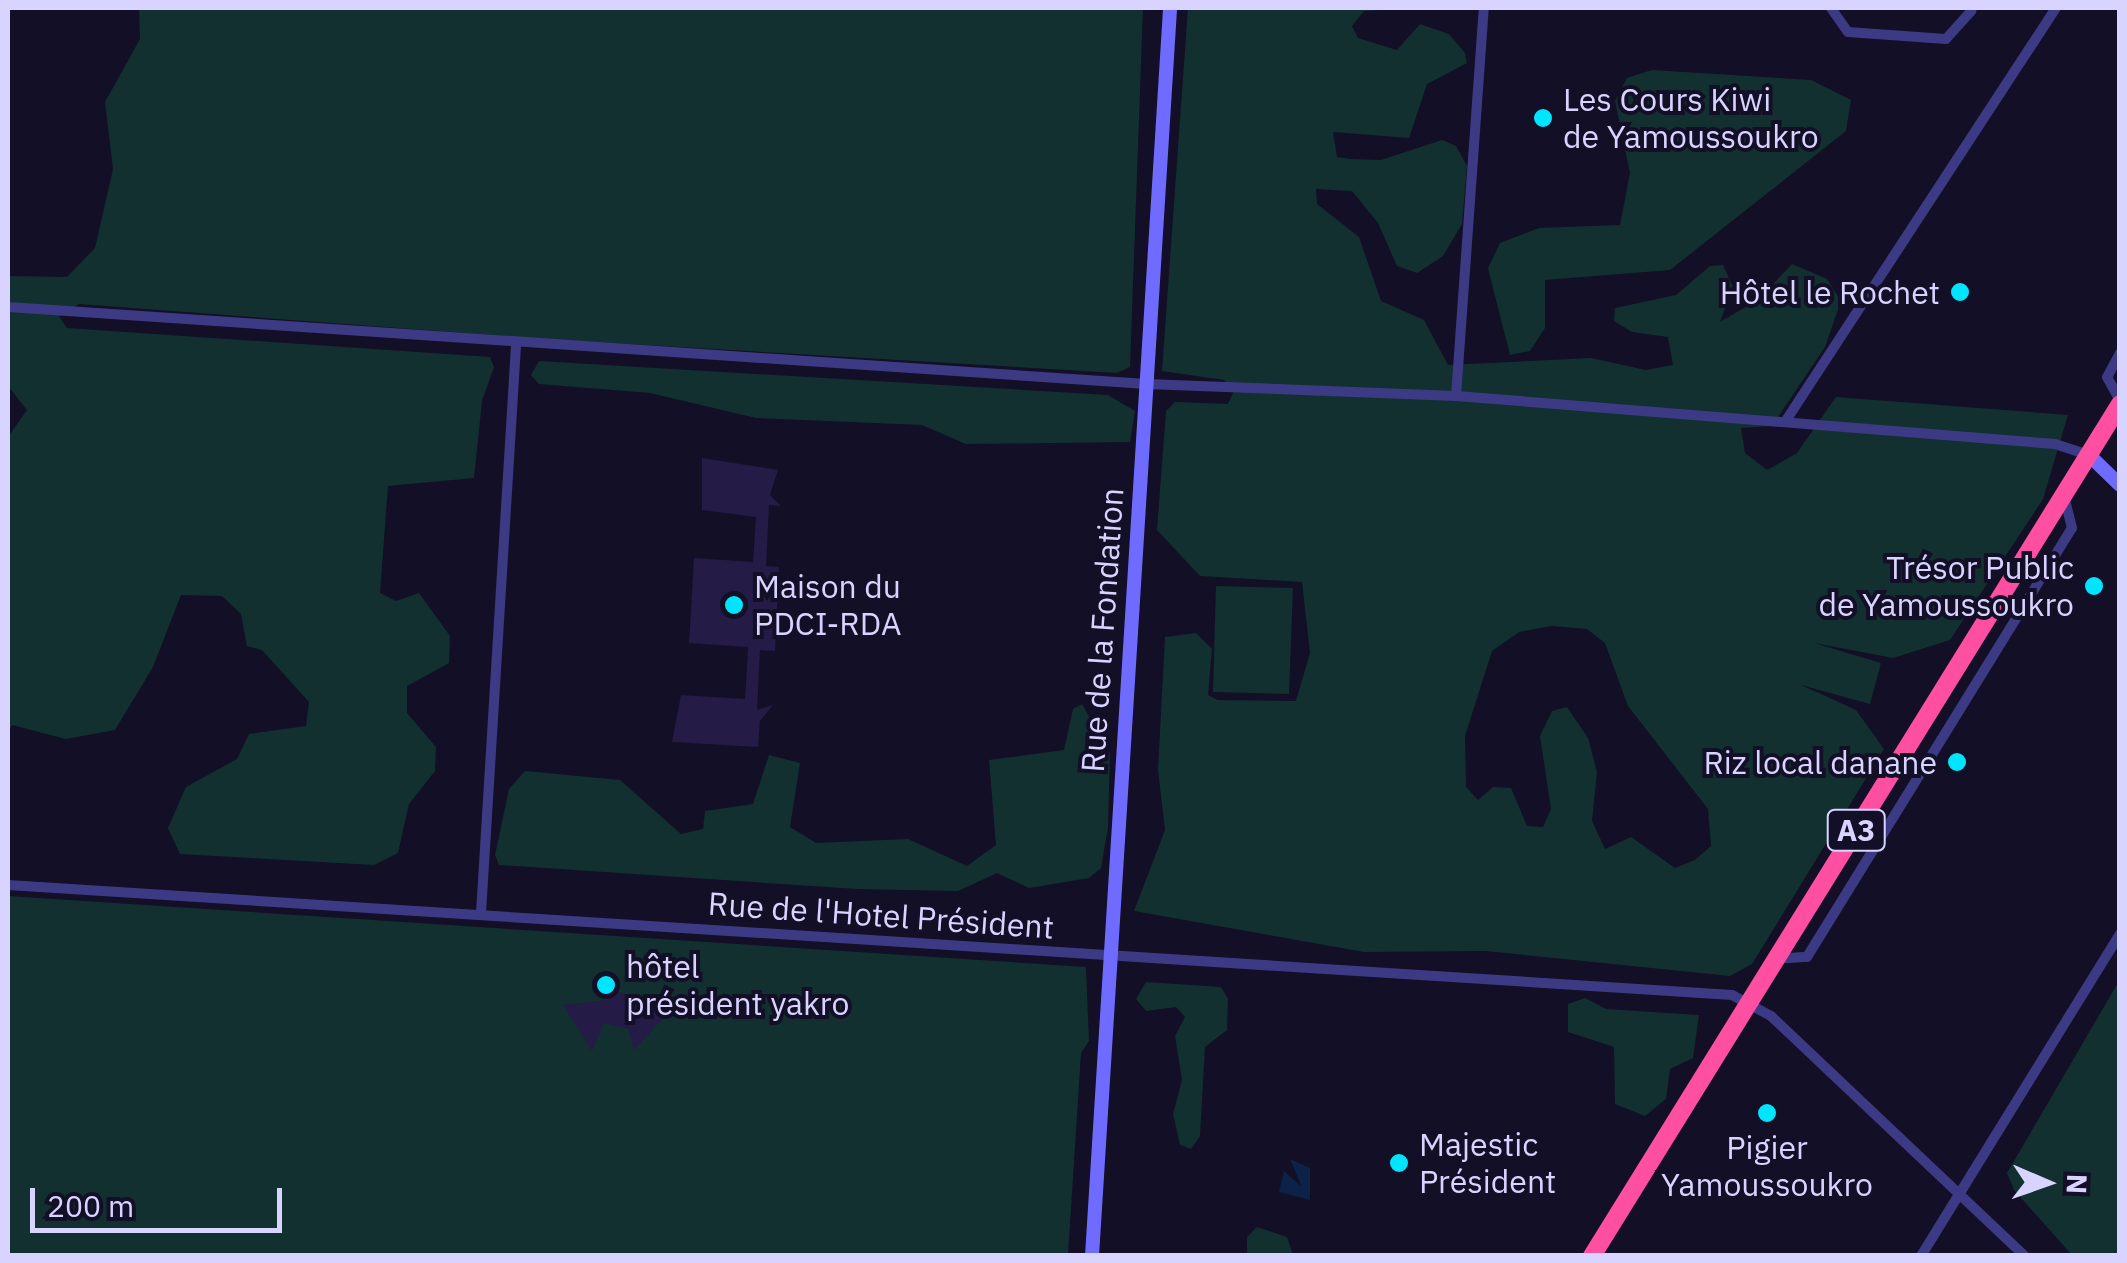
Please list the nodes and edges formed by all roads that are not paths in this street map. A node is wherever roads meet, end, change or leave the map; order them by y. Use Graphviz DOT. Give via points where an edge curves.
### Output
graph roads {
  1 [pos="1170,8"];
  2 [pos="1484,8"];
  3 [pos="1830,8"];
  4 [pos="2056,8"];
  5 [pos="1971,11"];
  6 [pos="8,307"];
  7 [pos="516,345"];
  8 [pos="2120,353"];
  9 [pos="1146,384"];
  10 [pos="1456,396"];
  11 [pos="2120,402"];
  12 [pos="1785,422"];
  13 [pos="2089,455"];
  14 [pos="2120,485"];
  15 [pos="8,885"];
  16 [pos="481,913"];
  17 [pos="2120,934"];
  18 [pos="1109,955"];
  19 [pos="1752,1000"];
  20 [pos="1958,1194"];
  21 [pos="1092,1256"];
  22 [pos="1592,1256"];
  23 [pos="1921,1256"];
  24 [pos="2025,1256"];
  1 -- 9 [label="street, Rue de la Fondation"];
  2 -- 10 [label="street"];
  3 -- 5 [label="street" via="1848,32 1946,40"];
  4 -- 12 [label="street"];
  6 -- 7 [label="street"];
  7 -- 9 [label="street"];
  7 -- 16 [label="street"];
  8 -- 11 [label="street" via="2107,378"];
  9 -- 10 [label="street"];
  9 -- 18 [label="street, Rue de la Fondation"];
  10 -- 12 [label="street"];
  11 -- 13 [label="highway, A3"];
  12 -- 13 [label="street" via="2054,444"];
  13 -- 14 [label="street"];
  13 -- 19 [label="highway, A3"];
  15 -- 16 [label="street, Rue de l'Hotel Président"];
  16 -- 18 [label="street, Rue de l'Hotel Président"];
  17 -- 20 [label="street"];
  18 -- 19 [label="street, Rue de l'Hotel Président"];
  18 -- 21 [label="street, Rue de la Fondation"];
  19 -- 20 [label="street"];
  19 -- 22 [label="highway, A3"];
  20 -- 23 [label="street"];
  20 -- 24 [label="street"];
}
